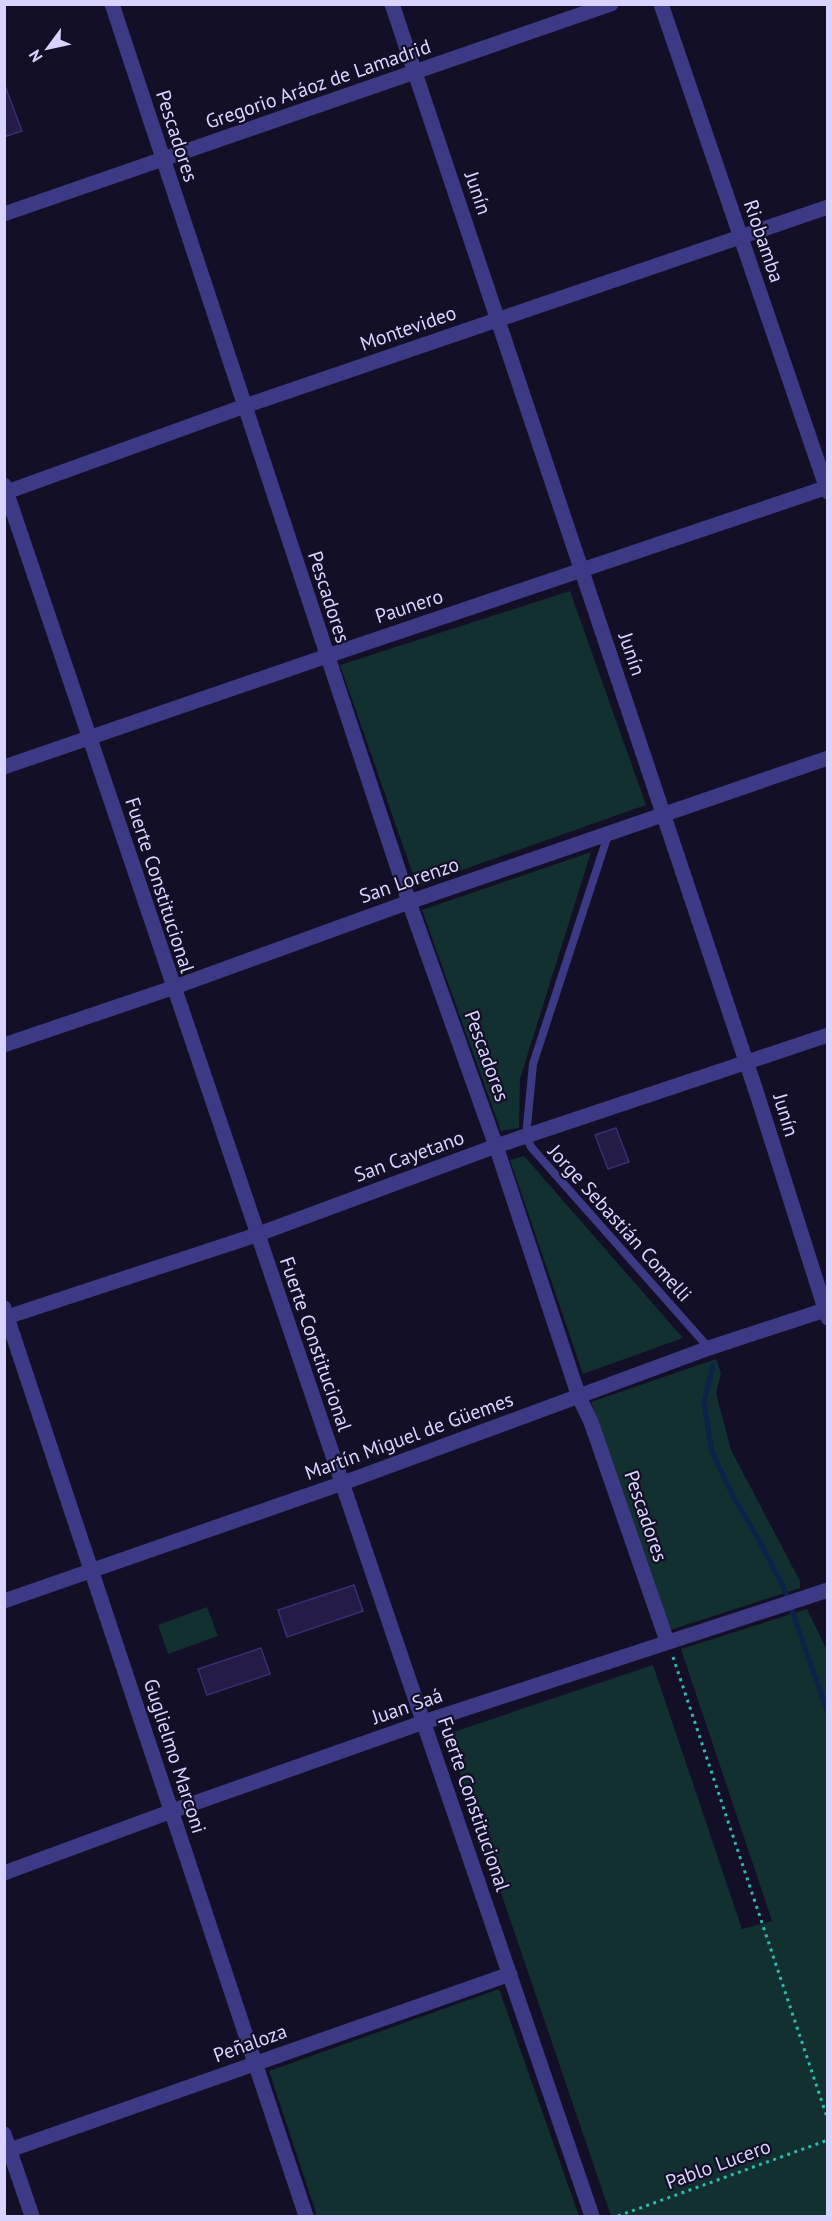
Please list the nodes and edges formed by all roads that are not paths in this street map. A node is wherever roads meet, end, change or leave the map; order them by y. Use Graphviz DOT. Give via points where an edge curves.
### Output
graph roads {
  1 [pos="112,4"];
  2 [pos="392,4"];
  3 [pos="611,4"];
  4 [pos="661,4"];
  5 [pos="415,72"];
  6 [pos="163,159"];
  7 [pos="828,207"];
  8 [pos="4,214"];
  9 [pos="740,236"];
  10 [pos="498,320"];
  11 [pos="245,406"];
  12 [pos="827,489"];
  13 [pos="5,490"];
  14 [pos="582,571"];
  15 [pos="327,656"];
  16 [pos="89,739"];
  17 [pos="828,758"];
  18 [pos="4,767"];
  19 [pos="664,815"];
  20 [pos="608,835"];
  21 [pos="409,902"];
  22 [pos="172,988"];
  23 [pos="828,1035"];
  24 [pos="4,1045"];
  25 [pos="746,1062"];
  26 [pos="526,1136"];
  27 [pos="496,1146"];
  28 [pos="256,1235"];
  29 [pos="827,1313"];
  30 [pos="5,1314"];
  31 [pos="709,1348"];
  32 [pos="579,1397"];
  33 [pos="343,1483"];
  34 [pos="92,1570"];
  35 [pos="828,1590"];
  36 [pos="4,1601"];
  37 [pos="667,1641"];
  38 [pos="424,1722"];
  39 [pos="172,1811"];
  40 [pos="4,1873"];
  41 [pos="510,1974"];
  42 [pos="255,2063"];
  43 [pos="4,2134"];
  44 [pos="7,2151"];
  45 [pos="32,2217"];
  46 [pos="306,2217"];
  47 [pos="592,2217"];
  1 -- 6 [label="street, Pescadores"];
  2 -- 5 [label="street, Junín"];
  3 -- 5 [label="street, Gregorio Aráoz de Lamadrid"];
  4 -- 9 [label="street, Riobamba"];
  5 -- 6 [label="street, Gregorio Aráoz de Lamadrid"];
  5 -- 10 [label="street, Junín"];
  6 -- 8 [label="street, Gregorio Aráoz de Lamadrid"];
  6 -- 11 [label="street, Pescadores"];
  7 -- 9 [label="street, Montevideo"];
  9 -- 10 [label="street, Montevideo"];
  9 -- 12 [label="street, Riobamba"];
  10 -- 11 [label="street, Montevideo"];
  10 -- 14 [label="street, Junín"];
  11 -- 13 [label="street, Montevideo"];
  11 -- 15 [label="street, Pescadores"];
  12 -- 14 [label="street, Paunero"];
  13 -- 16 [label="street, Fuerte Constitucional"];
  14 -- 15 [label="street, Paunero"];
  14 -- 19 [label="street, Junín"];
  15 -- 16 [label="street, Paunero"];
  15 -- 21 [label="street, Pescadores"];
  16 -- 18 [label="street, Paunero"];
  16 -- 22 [label="street, Fuerte Constitucional"];
  17 -- 19 [label="street, San Lorenzo"];
  19 -- 20 [label="street, San Lorenzo"];
  19 -- 25 [label="street, Junín"];
  20 -- 21 [label="street, San Lorenzo"];
  20 -- 26 [label="lane, Jorge Sebastián Comelli" via="533,1064"];
  21 -- 22 [label="street, San Lorenzo"];
  21 -- 27 [label="street, Pescadores"];
  22 -- 24 [label="street, San Lorenzo"];
  22 -- 28 [label="street, Fuerte Constitucional"];
  23 -- 25 [label="street, San Cayetano"];
  25 -- 26 [label="street, San Cayetano"];
  25 -- 29 [label="street, Junín"];
  26 -- 27 [label="street, San Cayetano"];
  26 -- 31 [label="lane, Jorge Sebastián Comelli" via="531,1147"];
  27 -- 28 [label="street, San Cayetano"];
  27 -- 32 [label="street, Pescadores"];
  28 -- 30 [label="street, San Cayetano"];
  28 -- 33 [label="street, Fuerte Constitucional"];
  29 -- 31 [label="street, Martín Miguel de Güemes"];
  30 -- 34 [label="street, Guglielmo Marconi"];
  31 -- 32 [label="street, Martín Miguel de Güemes"];
  32 -- 33 [label="street, Martín Miguel de Güemes"];
  32 -- 37 [label="street, Pescadores"];
  33 -- 34 [label="street, Martín Miguel de Güemes"];
  33 -- 38 [label="street, Fuerte Constitucional"];
  34 -- 36 [label="street, Martín Miguel de Güemes"];
  34 -- 39 [label="street, Guglielmo Marconi"];
  35 -- 37 [label="street, Juan Saá"];
  37 -- 38 [label="street, Juan Saá"];
  38 -- 39 [label="street, Juan Saá"];
  38 -- 41 [label="street, Fuerte Constitucional"];
  39 -- 40 [label="street, Juan Saá"];
  39 -- 42 [label="street, Guglielmo Marconi"];
  41 -- 42 [label="street, Peñaloza"];
  41 -- 47 [label="street, Fuerte Constitucional"];
  42 -- 44 [label="street, Peñaloza"];
  42 -- 46 [label="street, Guglielmo Marconi"];
  43 -- 44 [label="street"];
  44 -- 45 [label="street"];
}
